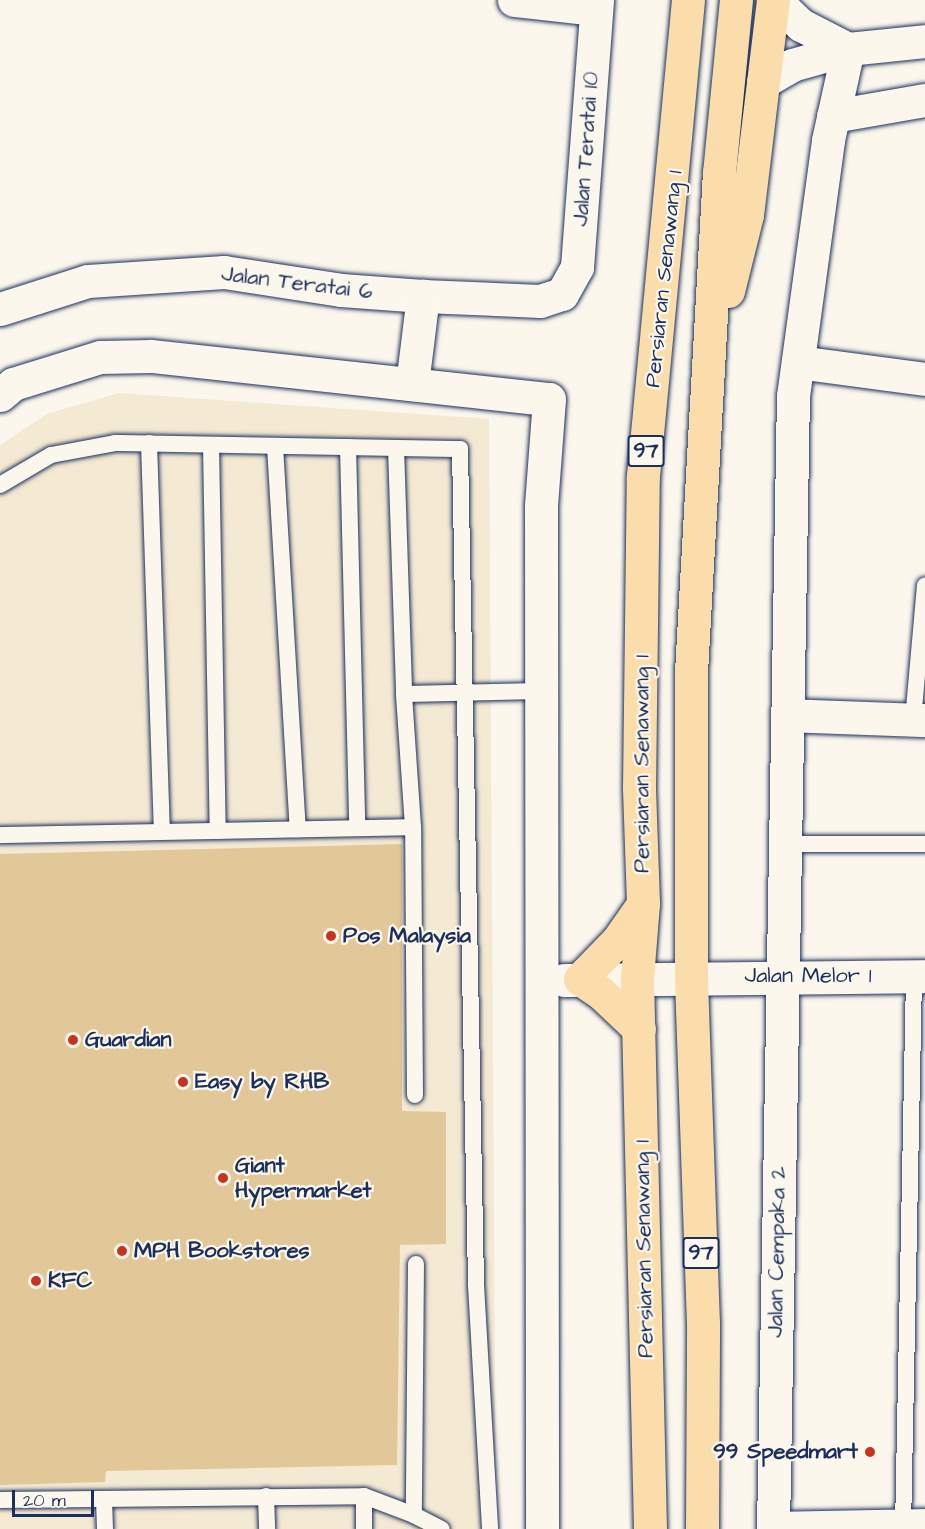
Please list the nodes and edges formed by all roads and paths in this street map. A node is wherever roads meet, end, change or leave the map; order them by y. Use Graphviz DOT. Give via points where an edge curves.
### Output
graph roads {
  1 [pos="514,0"];
  2 [pos="688,0"];
  3 [pos="736,0"];
  4 [pos="774,0"];
  5 [pos="596,5"];
  6 [pos="925,41"];
  7 [pos="848,49"];
  8 [pos="764,82"];
  9 [pos="925,100"];
  10 [pos="833,116"];
  11 [pos="562,294"];
  12 [pos="423,296"];
  13 [pos="0,309"];
  14 [pos="798,362"];
  15 [pos="710,363"];
  16 [pos="925,380"];
  17 [pos="411,384"];
  18 [pos="0,395"];
  19 [pos="149,443"];
  20 [pos="211,445"];
  21 [pos="275,446"];
  22 [pos="348,447"];
  23 [pos="396,448"];
  24 [pos="0,485"];
  25 [pos="925,586"];
  26 [pos="541,691"];
  27 [pos="466,693"];
  28 [pos="404,694"];
  29 [pos="787,715"];
  30 [pos="919,720"];
  31 [pos="413,827"];
  32 [pos="357,828"];
  33 [pos="297,829"];
  34 [pos="218,831"];
  35 [pos="162,832"];
  36 [pos="0,836"];
  37 [pos="787,844"];
  38 [pos="925,844"];
  39 [pos="643,903"];
  40 [pos="782,975"];
  41 [pos="920,976"];
  42 [pos="691,977"];
  43 [pos="638,978"];
  44 [pos="580,979"];
  45 [pos="541,980"];
  46 [pos="639,1029"];
  47 [pos="416,1095"];
  48 [pos="416,1264"];
  49 [pos="266,1496"];
  50 [pos="364,1496"];
  51 [pos="0,1500"];
  52 [pos="104,1500"];
  53 [pos="414,1515"];
  54 [pos="910,1526"];
  55 [pos="773,1528"];
  56 [pos="105,1529"];
  57 [pos="267,1529"];
  58 [pos="364,1529"];
  59 [pos="442,1529"];
  60 [pos="490,1529"];
  61 [pos="542,1529"];
  62 [pos="650,1529"];
  63 [pos="702,1529"];
  1 -- 5 [label="street"];
  2 -- 39 [label="main road, Persiaran Senawang 1 / 97" via="644,476 639,788"];
  3 -- 15 [label="main road, Persiaran Senawang 1 / 97" via="720,173"];
  4 -- 7 [label="street" via="801,25"];
  4 -- 8 [label="main road"];
  5 -- 11 [label="street, Jalan Teratai 10" via="577,267"];
  6 -- 7 [label="street"];
  7 -- 8 [label="street" via="792,65"];
  7 -- 10 [label="street, Jalan Cempaka 2"];
  8 -- 15 [label="main road" via="747,214"];
  9 -- 10 [label="street"];
  10 -- 14 [label="street, Jalan Cempaka 2"];
  11 -- 12 [label="street, Jalan Teratai 6" via="540,302"];
  12 -- 13 [label="street, Jalan Teratai 6" via="224,272 88,281"];
  12 -- 17 [label="street"];
  14 -- 16 [label="street"];
  14 -- 29 [label="street, Jalan Cempaka 2"];
  15 -- 42 [label="main road, Persiaran Senawang 1 / 97" via="691,672"];
  17 -- 18 [label="street" via="150,356 110,357 14,384"];
  17 -- 26 [label="street" via="549,399 541,506"];
  19 -- 20 [label="lane"];
  19 -- 24 [label="lane" via="115,443 51,455"];
  19 -- 35 [label="lane"];
  20 -- 21 [label="lane"];
  20 -- 34 [label="lane"];
  21 -- 22 [label="lane"];
  21 -- 33 [label="lane"];
  22 -- 23 [label="lane"];
  22 -- 32 [label="lane"];
  23 -- 27 [label="lane" via="460,449"];
  23 -- 28 [label="lane"];
  25 -- 30 [label="lane"];
  26 -- 27 [label="lane"];
  26 -- 45 [label="street"];
  27 -- 28 [label="lane"];
  27 -- 60 [label="lane" via="476,1285"];
  28 -- 31 [label="lane"];
  29 -- 30 [label="street"];
  29 -- 37 [label="street, Jalan Cempaka 2"];
  31 -- 32 [label="lane"];
  31 -- 47 [label="lane"];
  32 -- 33 [label="lane"];
  33 -- 34 [label="lane"];
  34 -- 35 [label="lane"];
  35 -- 36 [label="lane"];
  37 -- 38 [label="lane"];
  37 -- 40 [label="street, Jalan Cempaka 2"];
  39 -- 43 [label="main road, Persiaran Senawang 1 / 97"];
  39 -- 44 [label="main road" via="618,940"];
  40 -- 41 [label="street, Jalan Melor 1"];
  40 -- 42 [label="street, Jalan Melor 1"];
  40 -- 55 [label="street, Jalan Cempaka 2"];
  41 -- 54 [label="lane"];
  42 -- 43 [label="street, Jalan Melor 1"];
  42 -- 63 [label="main road, Persiaran Senawang 1 / 97" via="703,1324"];
  43 -- 44 [label="street, Jalan Melor 1"];
  43 -- 46 [label="main road, Persiaran Senawang 1 / 97"];
  44 -- 45 [label="street, Jalan Melor 1"];
  44 -- 46 [label="main road"];
  45 -- 61 [label="street"];
  46 -- 62 [label="main road, Persiaran Senawang 1 / 97"];
  48 -- 53 [label="lane"];
  49 -- 50 [label="lane"];
  49 -- 52 [label="lane"];
  49 -- 57 [label="lane"];
  50 -- 53 [label="lane"];
  50 -- 58 [label="lane"];
  51 -- 52 [label="lane"];
  52 -- 56 [label="lane"];
  53 -- 59 [label="lane"];
  54 -- 55 [label="street"];
}
